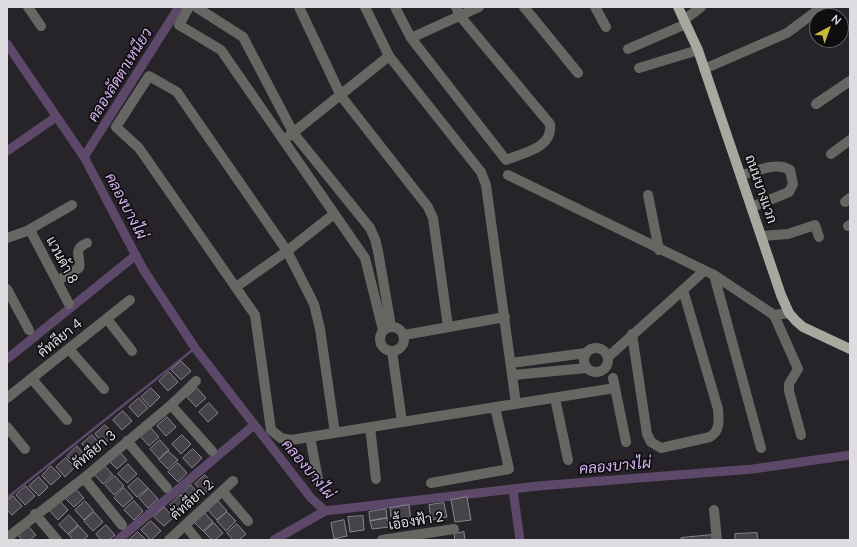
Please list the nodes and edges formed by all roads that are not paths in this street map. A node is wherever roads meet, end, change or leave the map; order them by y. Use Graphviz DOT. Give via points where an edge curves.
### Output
graph roads {
  1 [pos="28,7"];
  2 [pos="189,7"];
  3 [pos="196,7"];
  4 [pos="299,7"];
  5 [pos="364,7"];
  6 [pos="395,7"];
  7 [pos="479,7"];
  8 [pos="524,7"];
  9 [pos="595,7"];
  10 [pos="678,7"];
  11 [pos="701,7"];
  12 [pos="822,7"];
  13 [pos="458,11"];
  14 [pos="685,22"];
  15 [pos="41,26"];
  16 [pos="606,28"];
  17 [pos="411,38"];
  18 [pos="628,49"];
  19 [pos="698,50"];
  20 [pos="389,56"];
  21 [pos="639,68"];
  22 [pos="704,69"];
  23 [pos="578,73"];
  24 [pos="850,81"];
  25 [pos="341,95"];
  26 [pos="816,104"];
  27 [pos="294,132"];
  28 [pos="850,140"];
  29 [pos="283,141"];
  30 [pos="832,154"];
  31 [pos="508,175"];
  32 [pos="741,176"];
  33 [pos="648,195"];
  34 [pos="72,206"];
  35 [pos="752,207"];
  36 [pos="334,214"];
  37 [pos="30,230"];
  38 [pos="762,236"];
  39 [pos="819,237"];
  40 [pos="7,238"];
  41 [pos="87,243"];
  42 [pos="659,250"];
  43 [pos="287,251"];
  44 [pos="709,273"];
  45 [pos="57,281"];
  46 [pos="236,287"];
  47 [pos="7,289"];
  48 [pos="682,290"];
  49 [pos="130,300"];
  50 [pos="69,304"];
  51 [pos="789,313"];
  52 [pos="774,315"];
  53 [pos="505,318"];
  54 [pos="106,319"];
  55 [pos="387,328"];
  56 [pos="448,328"];
  57 [pos="29,330"];
  58 [pos="632,334"];
  59 [pos="404,335"];
  60 [pos="850,348"];
  61 [pos="69,349"];
  62 [pos="132,350"];
  63 [pos="392,351"];
  64 [pos="586,353"];
  65 [pos="608,357"];
  66 [pos="511,363"];
  67 [pos="587,368"];
  68 [pos="513,375"];
  69 [pos="613,378"];
  70 [pos="32,379"];
  71 [pos="196,381"];
  72 [pos="615,388"];
  73 [pos="104,390"];
  74 [pos="7,398"];
  75 [pos="555,398"];
  76 [pos="516,404"];
  77 [pos="171,405"];
  78 [pos="495,407"];
  79 [pos="67,420"];
  80 [pos="402,422"];
  81 [pos="7,426"];
  82 [pos="370,427"];
  83 [pos="335,433"];
  84 [pos="801,435"];
  85 [pos="310,437"];
  86 [pos="127,441"];
  87 [pos="626,442"];
  88 [pos="761,448"];
  89 [pos="25,450"];
  90 [pos="212,451"];
  91 [pos="568,460"];
  92 [pos="84,478"];
  93 [pos="376,479"];
  94 [pos="233,481"];
  95 [pos="431,483"];
  96 [pos="319,484"];
  97 [pos="167,488"];
  98 [pos="223,492"];
  99 [pos="714,510"];
  100 [pos="35,514"];
  101 [pos="248,521"];
  102 [pos="122,525"];
  103 [pos="185,525"];
  104 [pos="454,529"];
  105 [pos="7,538"];
  106 [pos="57,540"];
  107 [pos="168,540"];
  108 [pos="198,540"];
  109 [pos="382,540"];
  110 [pos="718,540"];
  1 -- 15 [label="street"];
  2 -- 29 [label="street" via="179,25 221,50"];
  3 -- 27 [label="street" via="243,37"];
  4 -- 25 [label="street"];
  5 -- 20 [label="street"];
  6 -- 17 [label="street"];
  7 -- 13 [label="street"];
  8 -- 23 [label="street"];
  9 -- 16 [label="street"];
  10 -- 14 [label="main road, ถนนบางแวก"];
  11 -- 14 [label="street"];
  12 -- 22 [label="street" via="787,34"];
  13 -- 17 [label="street"];
  13 -- 17 [label="street" via="550,124 551,132 545,144 506,160"];
  14 -- 18 [label="street"];
  14 -- 19 [label="main road, ถนนบางแวก"];
  19 -- 21 [label="street"];
  19 -- 22 [label="main road, ถนนบางแวก"];
  20 -- 25 [label="street"];
  20 -- 53 [label="street" via="481,172 486,185"];
  22 -- 32 [label="main road, ถนนบางแวก"];
  24 -- 26 [label="street"];
  25 -- 27 [label="street"];
  25 -- 56 [label="street" via="428,207 433,218"];
  27 -- 29 [label="street"];
  27 -- 55 [label="street" via="376,239"];
  28 -- 30 [label="street"];
  29 -- 36 [label="street"];
  31 -- 42 [label="street"];
  32 -- 35 [label="main road, ถนนบางแวก"];
  32 -- 35 [label="street" via="777,166 784,166 790,170 793,184 789,192"];
  33 -- 42 [label="street"];
  34 -- 37 [label="street"];
  35 -- 38 [label="main road, ถนนบางแวก"];
  36 -- 43 [label="street"];
  36 -- 55 [label="street" via="365,258"];
  37 -- 40 [label="street"];
  37 -- 45 [label="street, แวนด้า 8"];
  38 -- 39 [label="street" via="788,234 815,225"];
  38 -- 51 [label="main road, ถนนบางแวก"];
  41 -- 45 [label="street" via="78,251 79,268"];
  42 -- 44 [label="street"];
  43 -- 46 [label="street"];
  43 -- 46 [label="street" via="177,92 149,76 116,127 139,148"];
  43 -- 83 [label="street" via="314,304"];
  44 -- 48 [label="street"];
  44 -- 52 [label="street"];
  44 -- 88 [label="street"];
  45 -- 50 [label="street, แวนด้า 8"];
  46 -- 85 [label="street" via="255,314 271,430 281,438 291,440"];
  47 -- 57 [label="street"];
  48 -- 58 [label="street"];
  48 -- 58 [label="street" via="718,409 718,427 714,435 661,448 651,442 647,434"];
  49 -- 54 [label="street, คัทลียา 4"];
  51 -- 52 [label="street"];
  51 -- 60 [label="main road, ถนนบางแวก" via="803,327"];
  52 -- 84 [label="street" via="798,369 789,384 789,391"];
  53 -- 56 [label="street"];
  53 -- 66 [label="street"];
  54 -- 61 [label="street, คัทลียา 4"];
  54 -- 62 [label="street"];
  55 -- 59 [label="street" via="399,329"];
  55 -- 63 [label="street" via="379,338 381,345"];
  56 -- 59 [label="street"];
  58 -- 65 [label="street"];
  59 -- 63 [label="street" via="402,346"];
  61 -- 70 [label="street, คัทลียา 4"];
  61 -- 73 [label="street"];
  63 -- 80 [label="street"];
  64 -- 65 [label="street" via="592,348 600,348"];
  64 -- 66 [label="street"];
  64 -- 67 [label="street" via="584,361"];
  65 -- 67 [label="street" via="608,365 602,371 594,372"];
  66 -- 68 [label="street"];
  67 -- 68 [label="street"];
  68 -- 76 [label="street"];
  69 -- 72 [label="street"];
  70 -- 74 [label="street, คัทลียา 4"];
  70 -- 79 [label="street"];
  71 -- 77 [label="street, คัทลียา 3"];
  72 -- 75 [label="street"];
  72 -- 87 [label="street"];
  75 -- 76 [label="street"];
  75 -- 91 [label="street"];
  76 -- 78 [label="street"];
  77 -- 86 [label="street, คัทลียา 3"];
  77 -- 90 [label="street"];
  78 -- 80 [label="street"];
  78 -- 95 [label="street" via="509,469"];
  80 -- 82 [label="street"];
  81 -- 89 [label="street"];
  82 -- 83 [label="street"];
  82 -- 93 [label="street"];
  83 -- 85 [label="street"];
  85 -- 96 [label="street"];
  86 -- 92 [label="street, คัทลียา 3"];
  86 -- 97 [label="street"];
  92 -- 100 [label="street, คัทลียา 3"];
  92 -- 102 [label="street"];
  94 -- 98 [label="street, คัทลียา 2"];
  98 -- 101 [label="street"];
  98 -- 103 [label="street, คัทลียา 2"];
  99 -- 110 [label="street"];
  100 -- 105 [label="street, คัทลียา 3"];
  100 -- 106 [label="street"];
  103 -- 107 [label="street, คัทลียา 2"];
  103 -- 108 [label="street"];
  104 -- 109 [label="street, เอื้องฟ้า 2"];
}
